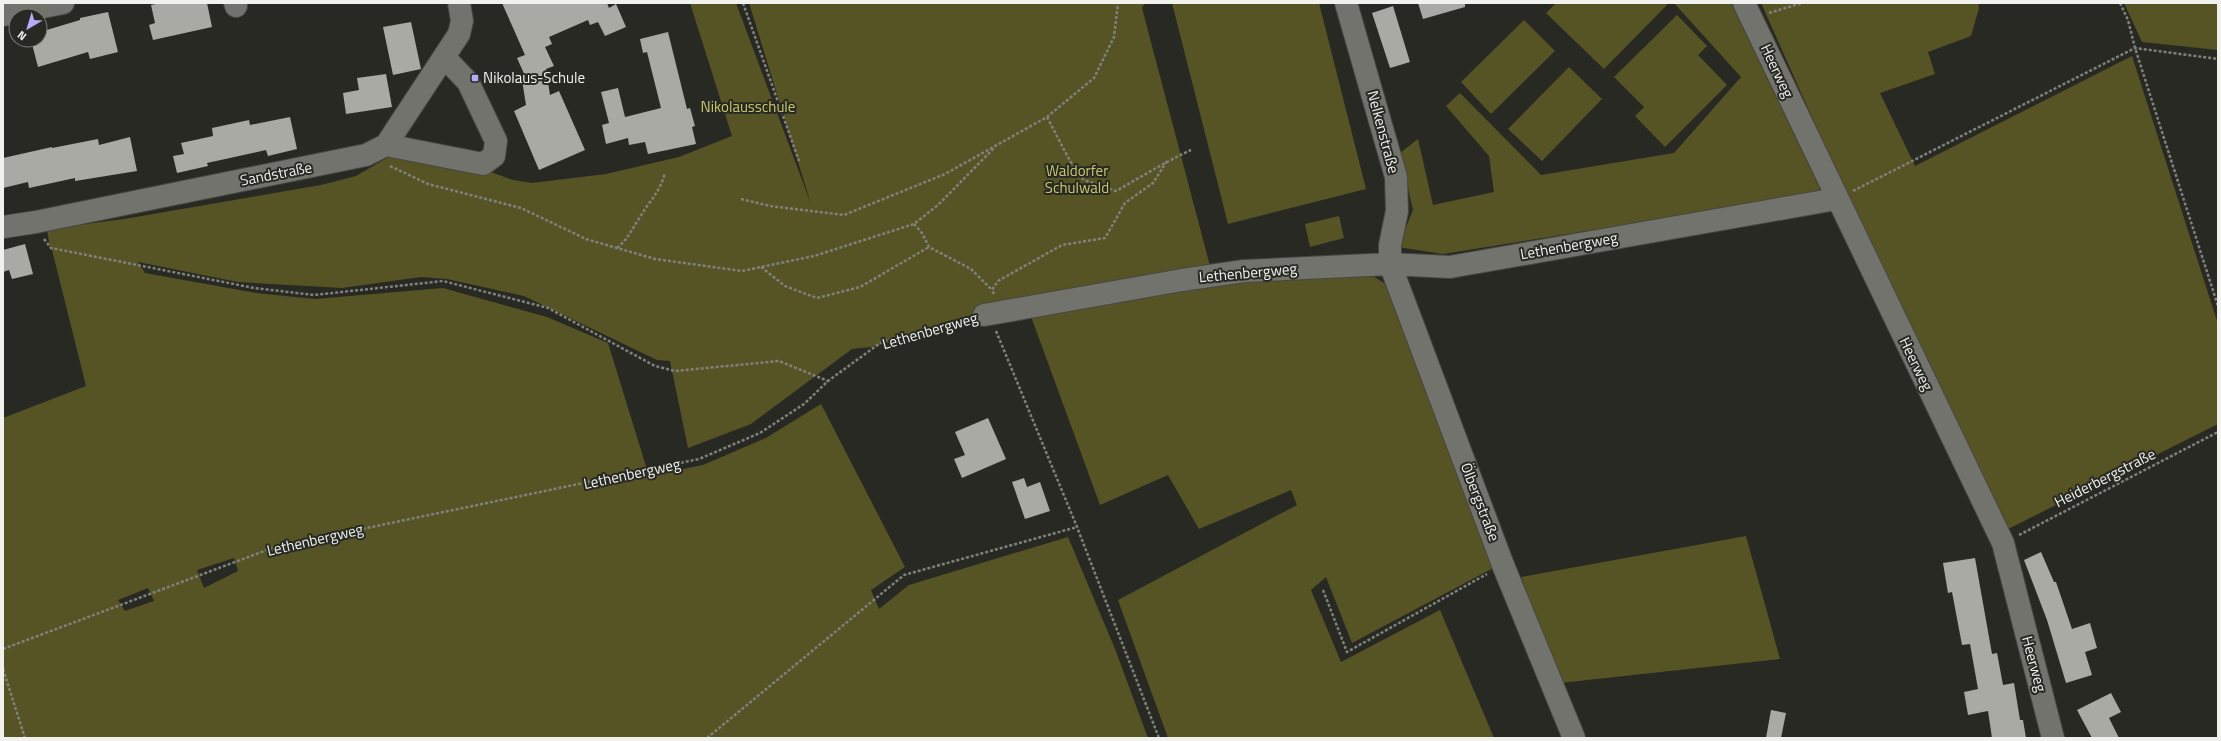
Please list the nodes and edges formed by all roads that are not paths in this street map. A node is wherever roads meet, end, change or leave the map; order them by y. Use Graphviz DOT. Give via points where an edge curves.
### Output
graph roads {
  1 [pos="63,3"];
  2 [pos="459,3"];
  3 [pos="1346,3"];
  4 [pos="1748,11"];
  5 [pos="3,15"];
  6 [pos="445,58"];
  7 [pos="386,145"];
  8 [pos="1836,199"];
  9 [pos="3,227"];
  10 [pos="1390,264"];
  11 [pos="992,313"];
  12 [pos="1574,738"];
  13 [pos="2053,738"];
  1 -- 5 [label="street"];
  2 -- 6 [label="street, Sandstraße" via="462,21 459,34"];
  3 -- 10 [label="street, Nelkenstraße" via="1396,177 1397,211 1390,245"];
  4 -- 8 [label="street, Heerweg"];
  6 -- 7 [label="street, Sandstraße"];
  6 -- 7 [label="street" via="468,82 496,141 494,156 483,164"];
  7 -- 9 [label="street, Sandstraße" via="366,155"];
  8 -- 10 [label="street, Lethenbergweg" via="1450,267"];
  8 -- 13 [label="street, Heerweg" via="2002,543"];
  10 -- 11 [label="street, Lethenbergweg" via="1244,271"];
  10 -- 12 [label="street, Ölbergstraße" via="1504,565"];
}
